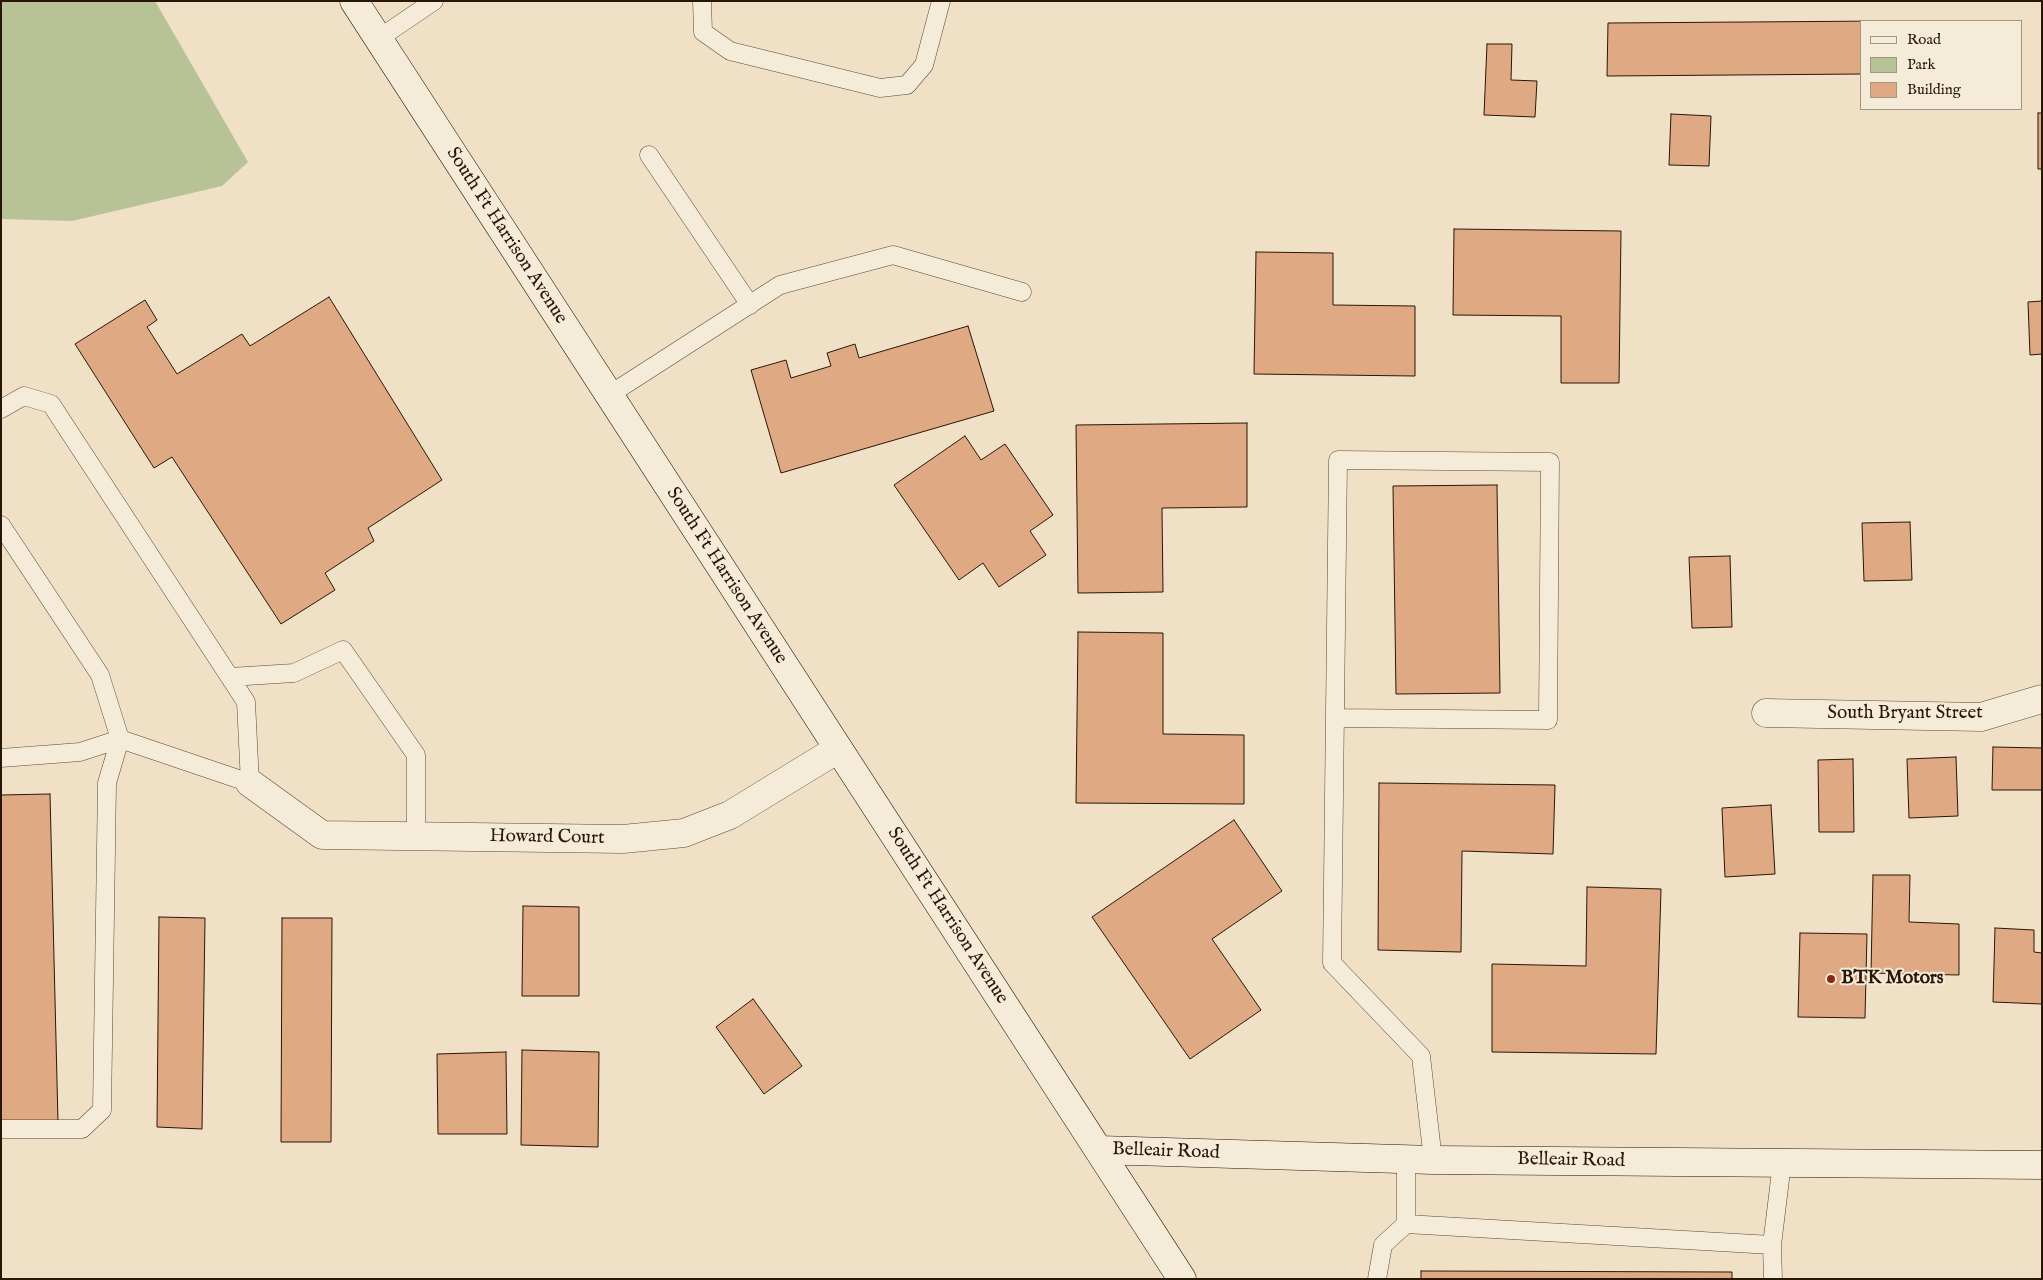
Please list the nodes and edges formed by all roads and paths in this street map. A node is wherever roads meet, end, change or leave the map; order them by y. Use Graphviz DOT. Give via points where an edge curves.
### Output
graph roads {
  1 [pos="354,1"];
  2 [pos="434,1"];
  3 [pos="702,1"];
  4 [pos="941,1"];
  5 [pos="378,39"];
  6 [pos="649,155"];
  7 [pos="1022,292"];
  8 [pos="750,305"];
  9 [pos="609,395"];
  10 [pos="1,409"];
  11 [pos="1,525"];
  12 [pos="230,677"];
  13 [pos="2042,699"];
  14 [pos="1766,713"];
  15 [pos="1335,718"];
  16 [pos="120,740"];
  17 [pos="838,749"];
  18 [pos="1,758"];
  19 [pos="250,783"];
  20 [pos="416,836"];
  21 [pos="1,1129"];
  22 [pos="1100,1150"];
  23 [pos="1406,1159"];
  24 [pos="1433,1160"];
  25 [pos="1782,1163"];
  26 [pos="2042,1165"];
  27 [pos="1406,1224"];
  28 [pos="1772,1245"];
  29 [pos="1182,1279"];
  30 [pos="1376,1279"];
  31 [pos="1773,1279"];
  1 -- 5 [label="main road, South Ft Harrison Avenue"];
  2 -- 5 [label="lane"];
  3 -- 4 [label="lane" via="703,32 730,51 880,88 907,84 924,65"];
  5 -- 9 [label="main road, South Ft Harrison Avenue"];
  6 -- 8 [label="lane"];
  7 -- 8 [label="lane" via="893,255 780,285"];
  8 -- 9 [label="lane"];
  9 -- 17 [label="main road, South Ft Harrison Avenue"];
  10 -- 12 [label="lane" via="24,396 51,404"];
  11 -- 16 [label="lane" via="100,675"];
  12 -- 19 [label="lane" via="246,702"];
  12 -- 20 [label="lane" via="294,673 343,650 416,755"];
  13 -- 14 [label="main road, South Bryant Street" via="1981,717"];
  15 -- 15 [label="lane" via="1338,460 1550,462 1548,720"];
  15 -- 24 [label="lane" via="1332,963 1421,1056"];
  16 -- 18 [label="lane" via="80,752"];
  16 -- 19 [label="lane"];
  16 -- 21 [label="lane" via="107,783 102,1110 82,1129"];
  17 -- 20 [label="main road, Howard Court" via="730,815 684,833 623,839"];
  17 -- 22 [label="main road, South Ft Harrison Avenue"];
  19 -- 20 [label="main road, Howard Court" via="322,835"];
  22 -- 23 [label="main road, Belleair Road"];
  22 -- 29 [label="main road, South Ft Harrison Avenue"];
  23 -- 24 [label="main road, Belleair Road"];
  23 -- 27 [label="lane"];
  24 -- 25 [label="main road, Belleair Road"];
  25 -- 26 [label="main road, Belleair Road"];
  25 -- 28 [label="lane"];
  27 -- 28 [label="lane"];
  27 -- 30 [label="lane" via="1383,1245"];
  28 -- 31 [label="lane"];
}
